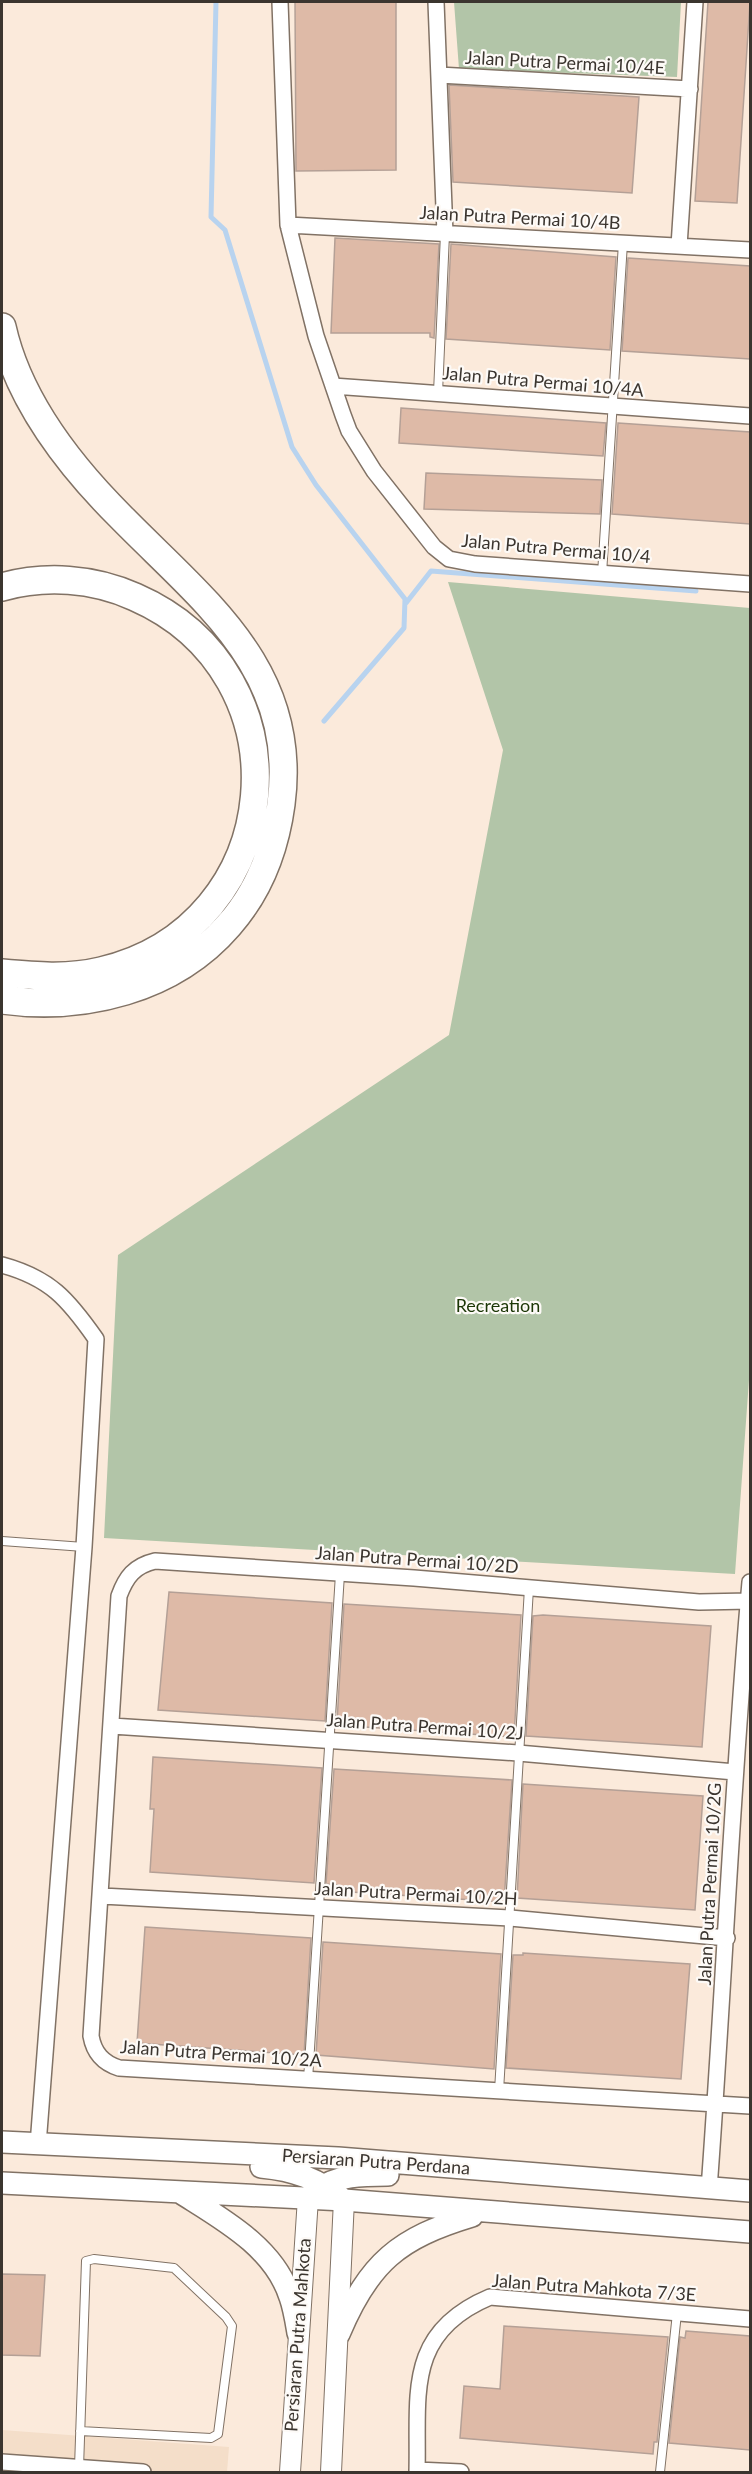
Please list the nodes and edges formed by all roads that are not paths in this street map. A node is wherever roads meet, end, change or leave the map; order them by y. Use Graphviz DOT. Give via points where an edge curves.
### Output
graph roads {
  1 [pos="280,2"];
  2 [pos="436,2"];
  3 [pos="695,2"];
  4 [pos="439,75"];
  5 [pos="690,89"];
  6 [pos="288,225"];
  7 [pos="445,234"];
  8 [pos="623,243"];
  9 [pos="680,246"];
  10 [pos="750,250"];
  11 [pos="2,327"];
  12 [pos="333,386"];
  13 [pos="438,393"];
  14 [pos="612,408"];
  15 [pos="750,416"];
  16 [pos="602,574"];
  17 [pos="750,584"];
  18 [pos="2,587"];
  19 [pos="2,973"];
  20 [pos="2,1000"];
  21 [pos="2,1264"];
  22 [pos="2,1541"];
  23 [pos="84,1547"];
  24 [pos="340,1574"];
  25 [pos="750,1582"];
  26 [pos="529,1588"];
  27 [pos="750,1600"];
  28 [pos="118,1616"];
  29 [pos="112,1726"];
  30 [pos="331,1740"];
  31 [pos="518,1753"];
  32 [pos="735,1772"];
  33 [pos="102,1896"];
  34 [pos="320,1909"];
  35 [pos="510,1918"];
  36 [pos="727,1938"];
  37 [pos="308,2080"];
  38 [pos="498,2093"];
  39 [pos="715,2104"];
  40 [pos="750,2106"];
  41 [pos="2,2142"];
  42 [pos="38,2145"];
  43 [pos="212,2152"];
  44 [pos="428,2165"];
  45 [pos="2,2183"];
  46 [pos="325,2184"];
  47 [pos="709,2189"];
  48 [pos="178,2192"];
  49 [pos="750,2192"];
  50 [pos="308,2198"];
  51 [pos="344,2200"];
  52 [pos="484,2212"];
  53 [pos="750,2232"];
  54 [pos="677,2313"];
  55 [pos="750,2319"];
  56 [pos="298,2333"];
  57 [pos="339,2334"];
  58 [pos="81,2431"];
  59 [pos="2,2462"];
  60 [pos="79,2468"];
  61 [pos="417,2471"];
  62 [pos="144,2472"];
  63 [pos="290,2472"];
  64 [pos="330,2472"];
  65 [pos="461,2472"];
  66 [pos="660,2472"];
  1 -- 6 [label="street, Jalan Putra Permai 10/4"];
  2 -- 4 [label="street"];
  3 -- 5 [label="street"];
  4 -- 5 [label="street, Jalan Putra Permai 10/4E"];
  4 -- 7 [label="street"];
  5 -- 9 [label="street"];
  6 -- 7 [label="street, Jalan Putra Permai 10/4B"];
  6 -- 12 [label="street, Jalan Putra Permai 10/4" via="315,336"];
  7 -- 8 [label="street, Jalan Putra Permai 10/4B"];
  7 -- 13 [label="lane"];
  8 -- 9 [label="street, Jalan Putra Permai 10/4B"];
  8 -- 14 [label="lane"];
  9 -- 10 [label="street, Jalan Putra Permai 10/4B"];
  11 -- 20 [label="highway" via="16,372 37,412 68,456 119,515 222,619 250,658 270,694 278,719 284,783 276,833 255,888 224,931 186,963 158,979 97,999 47,1003"];
  12 -- 13 [label="street, Jalan Putra Permai 10/4A"];
  12 -- 16 [label="street, Jalan Putra Permai 10/4" via="349,431 370,465 434,547 449,559"];
  13 -- 14 [label="street, Jalan Putra Permai 10/4A"];
  14 -- 15 [label="street, Jalan Putra Permai 10/4A"];
  14 -- 16 [label="lane"];
  16 -- 17 [label="street, Jalan Putra Permai 10/4"];
  18 -- 19 [label="highway" via="44,579 102,585 158,607 190,631 215,658 237,693 252,735 256,798 248,840 230,878 206,912 177,938 139,959 99,972 58,977"];
  21 -- 23 [label="street" via="48,1283 96,1339"];
  22 -- 23 [label="lane"];
  23 -- 42 [label="street"];
  24 -- 26 [label="street, Jalan Putra Permai 10/2D"];
  24 -- 28 [label="street, Jalan Putra Permai 10/2D" via="155,1561 134,1569 125,1580"];
  24 -- 30 [label="lane"];
  25 -- 27 [label="street, Jalan Putra Permai 10/2G"];
  26 -- 27 [label="street, Jalan Putra Permai 10/2D" via="699,1602"];
  26 -- 31 [label="lane"];
  27 -- 32 [label="street, Jalan Putra Permai 10/2G"];
  28 -- 29 [label="street, Jalan Putra Permai 10/2A"];
  29 -- 30 [label="street, Jalan Putra Permai 10/2J"];
  29 -- 33 [label="street, Jalan Putra Permai 10/2A"];
  30 -- 31 [label="street, Jalan Putra Permai 10/2J"];
  30 -- 34 [label="lane"];
  31 -- 32 [label="street, Jalan Putra Permai 10/2J"];
  31 -- 35 [label="lane"];
  32 -- 36 [label="street, Jalan Putra Permai 10/2G"];
  33 -- 34 [label="street, Jalan Putra Permai 10/2H"];
  33 -- 37 [label="street, Jalan Putra Permai 10/2A" via="91,2036 103,2060 128,2069"];
  34 -- 35 [label="street, Jalan Putra Permai 10/2H"];
  34 -- 37 [label="lane"];
  35 -- 36 [label="street, Jalan Putra Permai 10/2H"];
  35 -- 38 [label="lane"];
  36 -- 39 [label="street, Jalan Putra Permai 10/2G"];
  37 -- 38 [label="street, Jalan Putra Permai 10/2A"];
  38 -- 39 [label="street, Jalan Putra Permai 10/2A"];
  39 -- 40 [label="street, Jalan Putra Permai 10/2A"];
  39 -- 47 [label="street, Jalan Putra Permai 10/2G"];
  41 -- 42 [label="main road, Persiaran Putra Perdana"];
  42 -- 43 [label="main road, Persiaran Putra Perdana"];
  43 -- 44 [label="main road, Persiaran Putra Perdana"];
  43 -- 46 [label="main road" via="249,2166 287,2169"];
  44 -- 46 [label="main road" via="400,2175 362,2175"];
  44 -- 47 [label="main road, Persiaran Putra Perdana"];
  45 -- 48 [label="main road"];
  46 -- 50 [label="main road"];
  46 -- 51 [label="main road"];
  47 -- 49 [label="main road, Persiaran Putra Perdana"];
  48 -- 50 [label="main road"];
  48 -- 56 [label="main road" via="244,2235 267,2256 291,2297"];
  50 -- 51 [label="main road"];
  50 -- 56 [label="street, Persiaran Putra Mahkota"];
  51 -- 52 [label="main road"];
  51 -- 57 [label="street, Persiaran Putra Mahkota"];
  52 -- 53 [label="main road"];
  52 -- 57 [label="main road" via="432,2228 392,2252 350,2308"];
  54 -- 55 [label="street, Jalan Putra Mahkota 7/3E"];
  54 -- 61 [label="street, Jalan Putra Mahkota 7/3E" via="490,2298 473,2304 428,2347 419,2379"];
  54 -- 66 [label="lane"];
  56 -- 63 [label="street, Persiaran Putra Mahkota"];
  57 -- 64 [label="street, Persiaran Putra Mahkota"];
  58 -- 58 [label="lane" via="86,2261 174,2268 232,2326 218,2434 211,2438"];
  58 -- 60 [label="lane"];
  59 -- 60 [label="street"];
  60 -- 62 [label="street"];
  61 -- 65 [label="street"];
}
